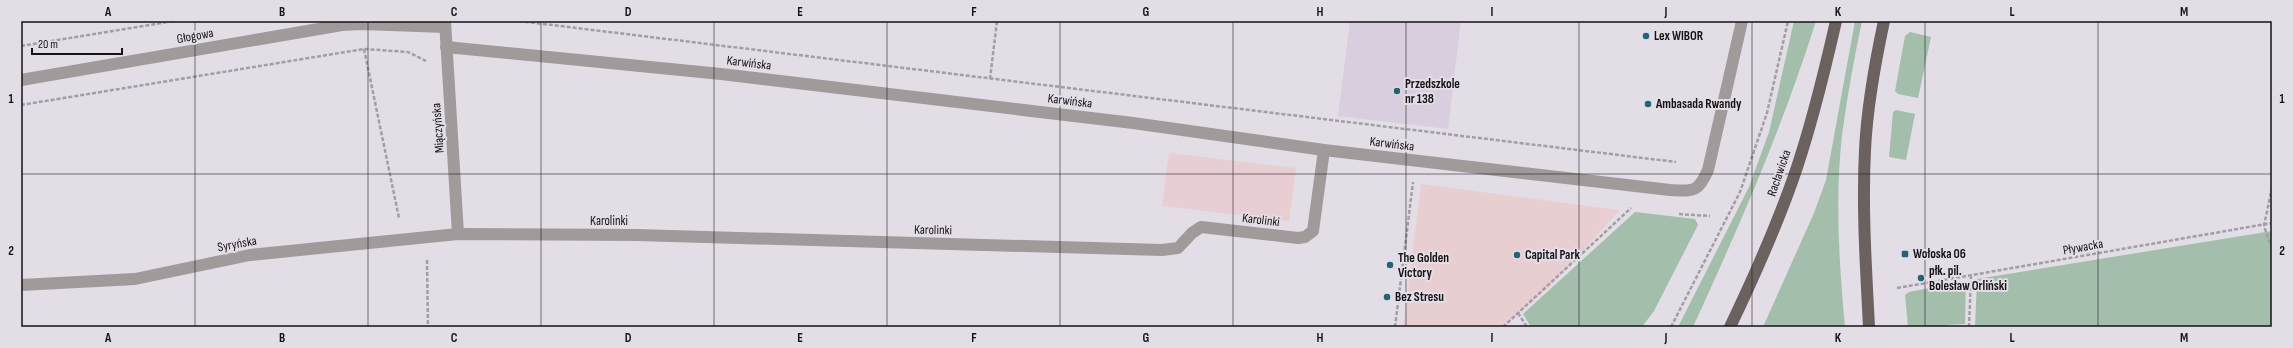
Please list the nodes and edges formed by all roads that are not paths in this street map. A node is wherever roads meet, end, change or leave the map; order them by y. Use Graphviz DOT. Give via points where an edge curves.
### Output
graph roads {
  1 [pos="1742,21"];
  2 [pos="1836,21"];
  3 [pos="1884,21"];
  4 [pos="445,24"];
  5 [pos="446,47"];
  6 [pos="21,80"];
  7 [pos="1324,150"];
  8 [pos="458,234"];
  9 [pos="21,285"];
  10 [pos="1730,327"];
  11 [pos="1869,327"];
  1 -- 7 [label="street, Karwińska" via="1708,170 1702,184 1690,191"];
  2 -- 10 [label="main road, Racławicka" via="1793,178 1775,226"];
  3 -- 11 [label="main road" via="1865,149 1865,255"];
  4 -- 5 [label="street, Miączyńska"];
  4 -- 6 [label="street, Głogowa" via="342,26"];
  5 -- 7 [label="street, Karwińska" via="721,74 1133,123"];
  5 -- 8 [label="street, Miączyńska"];
  7 -- 8 [label="street, Karolinki" via="1313,231 1305,237 1298,238 1202,227 1192,233 1178,248 1162,250 637,235"];
  8 -- 9 [label="street, Syryńska" via="250,255 135,279"];
}
